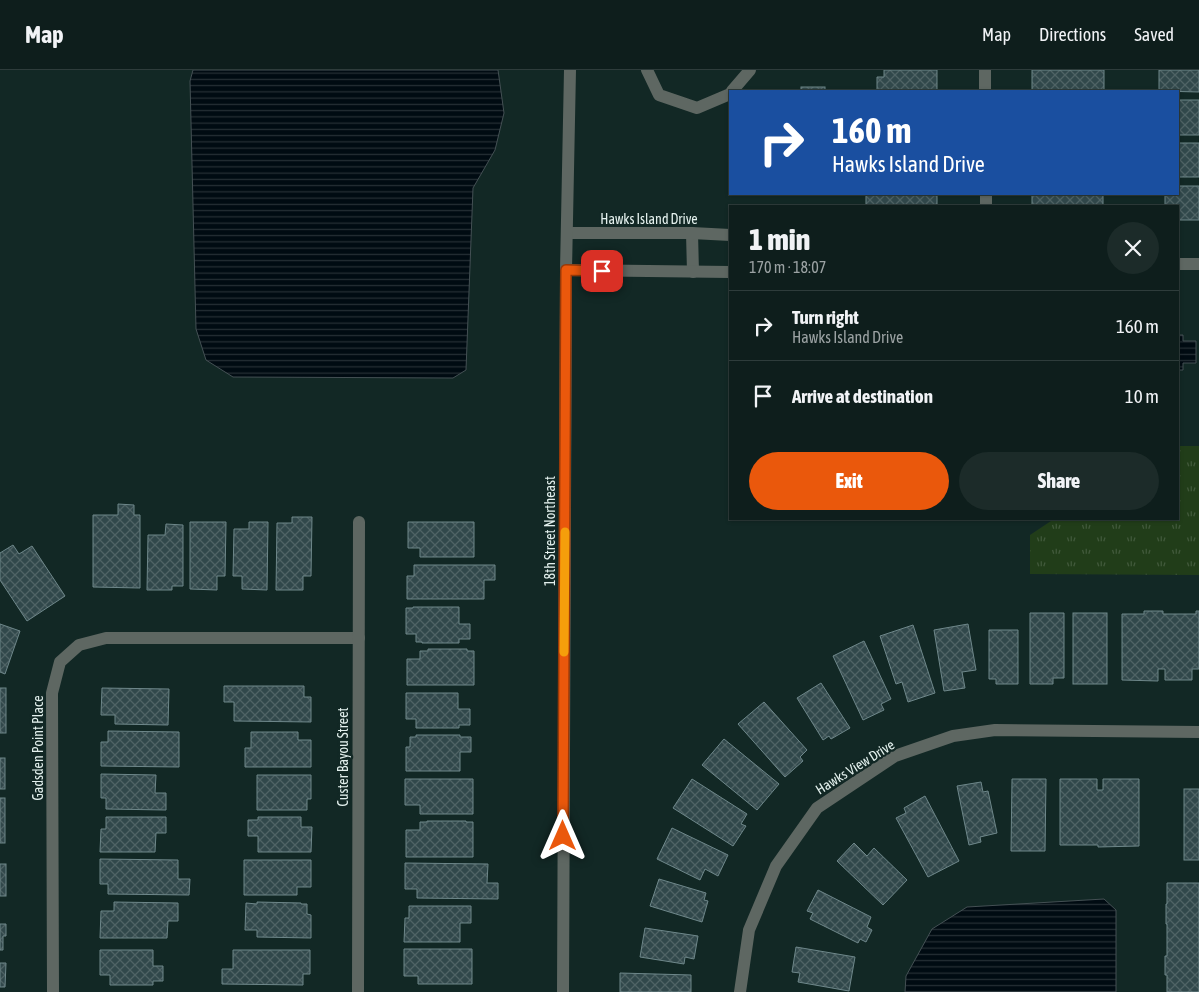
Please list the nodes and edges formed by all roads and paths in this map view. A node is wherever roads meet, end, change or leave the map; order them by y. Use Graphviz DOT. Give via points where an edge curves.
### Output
graph roads {
  1 [pos="570,70"];
  2 [pos="647,70"];
  3 [pos="750,70"];
  4 [pos="985,70"];
  5 [pos="733,90"];
  6 [pos="985,90"];
  7 [pos="729,96"];
  8 [pos="567,234"];
  9 [pos="692,234"];
  10 [pos="729,235"];
  11 [pos="1179,264"];
  12 [pos="1199,264"];
  13 [pos="566,270"];
  14 [pos="693,272"];
  15 [pos="729,272"];
  16 [pos="359,522"];
  17 [pos="359,638"];
  18 [pos="1199,732"];
  19 [pos="53,992"];
  20 [pos="358,992"];
  21 [pos="563,992"];
  22 [pos="740,992"];
  1 -- 8 [label="street, 18th Street Northeast"];
  2 -- 7 [label="street" via="659,95 697,108"];
  3 -- 5 [label="street"];
  4 -- 6 [label="street"];
  8 -- 9 [label="street, Hawks Island Drive"];
  8 -- 13 [label="street, 18th Street Northeast"];
  9 -- 10 [label="street, Hawks Island Drive"];
  9 -- 14 [label="street"];
  11 -- 12 [label="street"];
  13 -- 14 [label="street"];
  13 -- 21 [label="street, 18th Street Northeast"];
  14 -- 15 [label="street"];
  16 -- 17 [label="street, Custer Bayou Street"];
  17 -- 19 [label="street, Gadsden Point Place" via="106,638 79,645 60,662 52,693"];
  17 -- 20 [label="street, Custer Bayou Street"];
  18 -- 22 [label="street, Hawks View Drive" via="995,730 953,736 895,756 817,808 776,866 749,930"];
}
